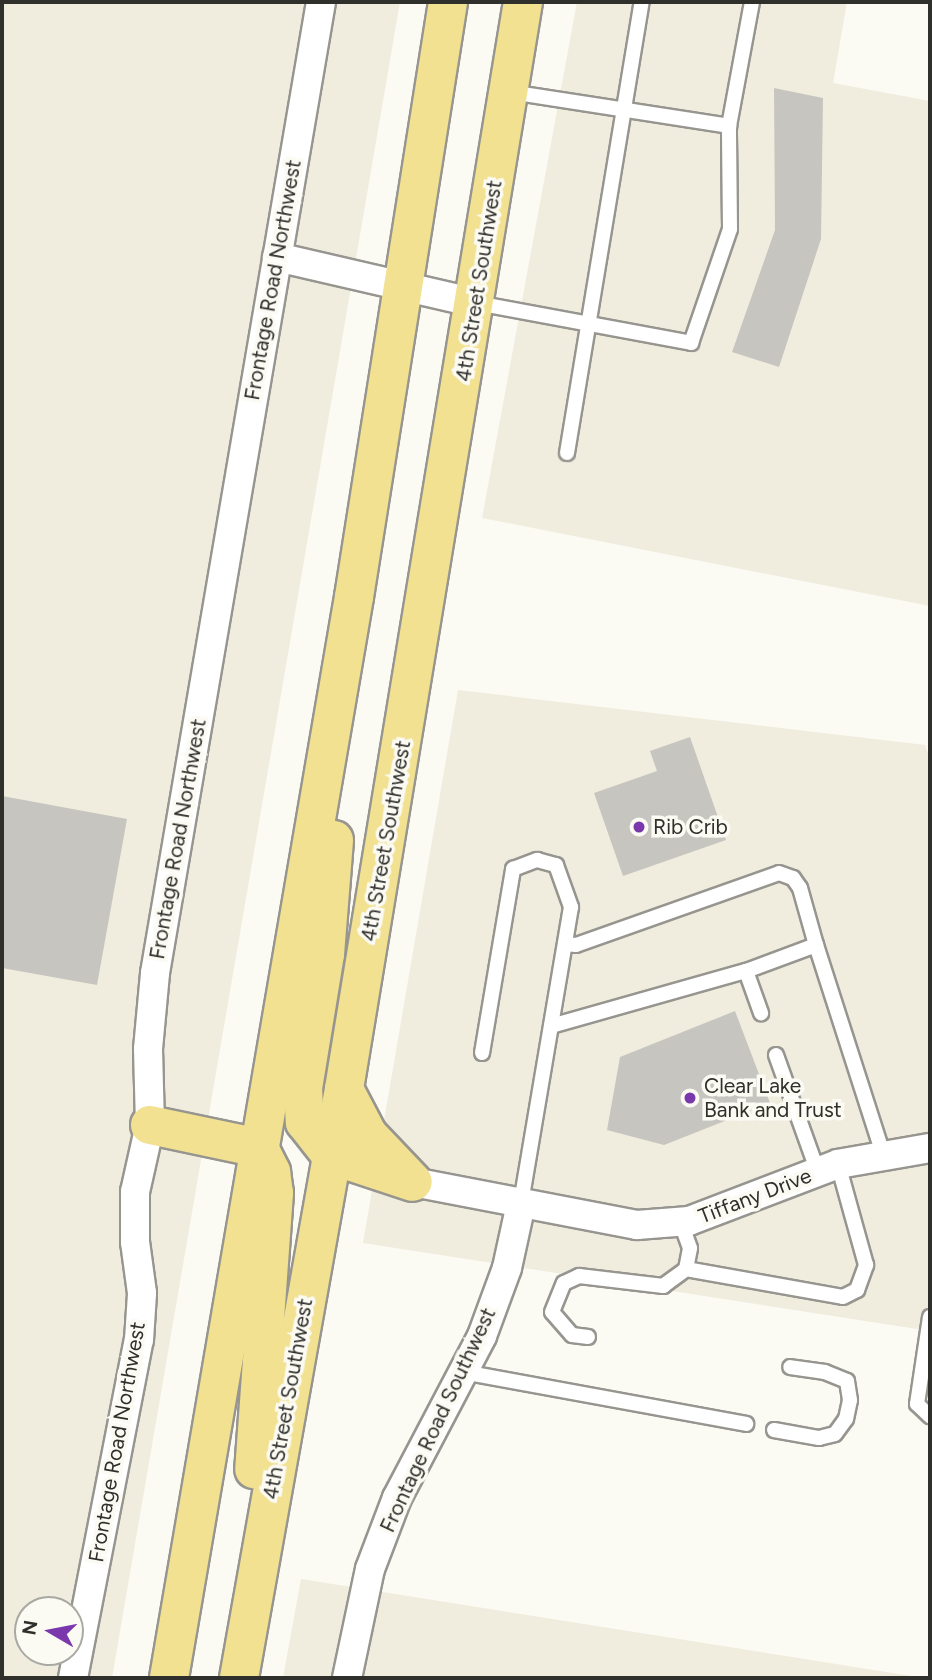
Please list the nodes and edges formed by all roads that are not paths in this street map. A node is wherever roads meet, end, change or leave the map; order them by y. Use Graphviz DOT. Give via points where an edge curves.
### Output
graph roads {
  1 [pos="321,2"];
  2 [pos="448,2"];
  3 [pos="523,2"];
  4 [pos="642,2"];
  5 [pos="752,2"];
  6 [pos="509,92"];
  7 [pos="624,110"];
  8 [pos="729,126"];
  9 [pos="276,257"];
  10 [pos="404,287"];
  11 [pos="476,303"];
  12 [pos="588,324"];
  13 [pos="567,453"];
  14 [pos="354,597"];
  15 [pos="565,944"];
  16 [pos="816,945"];
  17 [pos="746,971"];
  18 [pos="761,1013"];
  19 [pos="551,1026"];
  20 [pos="482,1053"];
  21 [pos="776,1055"];
  22 [pos="344,1089"];
  23 [pos="150,1125"];
  24 [pos="259,1148"];
  25 [pos="930,1148"];
  26 [pos="883,1154"];
  27 [pos="331,1155"];
  28 [pos="828,1168"];
  29 [pos="413,1182"];
  30 [pos="521,1204"];
  31 [pos="680,1222"];
  32 [pos="686,1269"];
  33 [pos="930,1317"];
  34 [pos="588,1337"];
  35 [pos="790,1367"];
  36 [pos="463,1372"];
  37 [pos="930,1416"];
  38 [pos="746,1424"];
  39 [pos="774,1430"];
  40 [pos="240,1674"];
  41 [pos="73,1678"];
  42 [pos="169,1678"];
  43 [pos="347,1678"];
  1 -- 9 [label="street, Frontage Road Northwest"];
  2 -- 10 [label="main road"];
  3 -- 6 [label="main road, 4th Street Southwest"];
  4 -- 7 [label="lane"];
  5 -- 8 [label="lane"];
  6 -- 7 [label="lane"];
  6 -- 11 [label="main road, 4th Street Southwest"];
  7 -- 8 [label="lane"];
  7 -- 12 [label="lane"];
  8 -- 12 [label="lane" via="730,229 691,343"];
  9 -- 10 [label="street"];
  9 -- 23 [label="street, Frontage Road Northwest" via="155,973 148,1049"];
  10 -- 11 [label="street"];
  10 -- 14 [label="main road"];
  11 -- 12 [label="lane"];
  11 -- 22 [label="main road, 4th Street Southwest"];
  12 -- 13 [label="lane"];
  14 -- 24 [label="main road"];
  14 -- 27 [label="main road" via="325,954 303,1088 305,1122"];
  15 -- 16 [label="lane" via="576,945 779,873 793,878 800,888"];
  15 -- 19 [label="lane"];
  15 -- 20 [label="lane" via="571,907 556,865 537,860 513,869"];
  16 -- 17 [label="lane"];
  16 -- 26 [label="lane"];
  17 -- 18 [label="lane"];
  17 -- 19 [label="lane"];
  19 -- 30 [label="lane"];
  21 -- 28 [label="lane"];
  22 -- 27 [label="main road, 4th Street Southwest"];
  22 -- 29 [label="main road" via="368,1135"];
  23 -- 24 [label="main road"];
  23 -- 41 [label="street, Frontage Road Northwest" via="135,1192 142,1293 139,1340"];
  24 -- 40 [label="main road" via="275,1193"];
  24 -- 42 [label="main road"];
  25 -- 26 [label="street, Tiffany Drive"];
  26 -- 28 [label="street, Tiffany Drive"];
  27 -- 29 [label="main road"];
  27 -- 40 [label="main road, 4th Street Southwest"];
  28 -- 31 [label="street, Tiffany Drive"];
  28 -- 32 [label="lane" via="866,1265 857,1290 843,1297"];
  29 -- 30 [label="street, Tiffany Drive"];
  30 -- 31 [label="street, Tiffany Drive" via="637,1225"];
  30 -- 36 [label="street, Frontage Road Southwest" via="507,1268"];
  31 -- 32 [label="lane" via="690,1248"];
  32 -- 34 [label="lane" via="663,1286 579,1276 564,1283 552,1312 572,1335"];
  33 -- 37 [label="lane" via="917,1404"];
  35 -- 39 [label="lane" via="847,1381 846,1419 835,1434 818,1438"];
  36 -- 38 [label="lane"];
  36 -- 43 [label="street, Frontage Road Southwest" via="397,1498 370,1569"];
}
